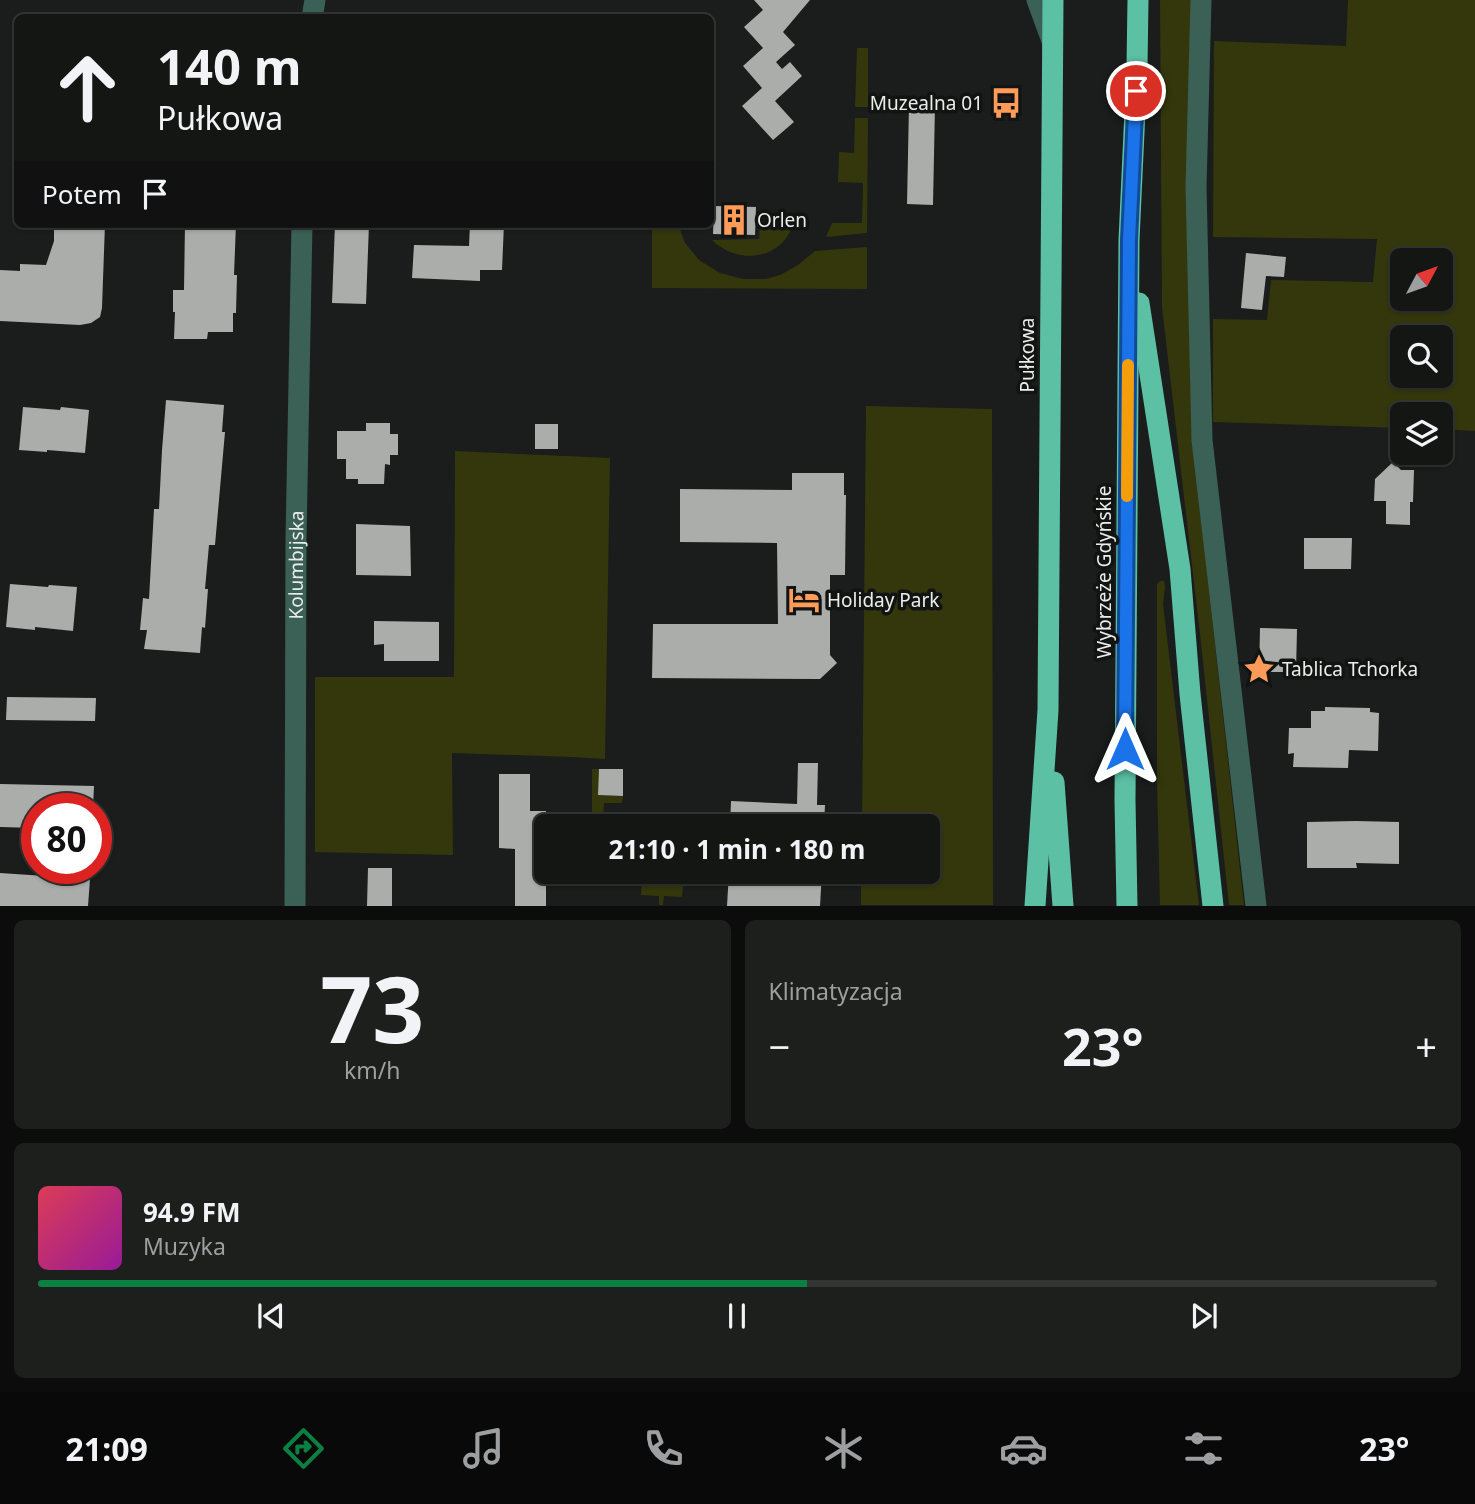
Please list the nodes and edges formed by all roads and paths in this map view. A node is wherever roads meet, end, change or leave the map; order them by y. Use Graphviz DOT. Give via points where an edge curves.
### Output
graph roads {
  1 [pos="1037,0"];
  2 [pos="1053,0"];
  3 [pos="1124,0"];
  4 [pos="1138,0"];
  5 [pos="1201,0"];
  6 [pos="1053,42"];
  7 [pos="1137,67"];
  8 [pos="302,228"];
  9 [pos="1129,240"];
  10 [pos="1048,710"];
  11 [pos="295,905"];
  12 [pos="1035,905"];
  13 [pos="1063,905"];
  14 [pos="1127,905"];
  15 [pos="1213,905"];
  16 [pos="1256,905"];
  1 -- 6 [label="street"];
  2 -- 6 [label="highway, Pułkowa"];
  3 -- 7 [label="highway"];
  4 -- 7 [label="highway"];
  5 -- 16 [label="street" via="1196,187 1202,440"];
  6 -- 10 [label="highway, Pułkowa"];
  7 -- 9 [label="highway"];
  8 -- 11 [label="street, Kolumbijska"];
  9 -- 14 [label="highway, Wybrzeże Gdyńskie"];
  9 -- 15 [label="highway" via="1180,569"];
  10 -- 12 [label="highway"];
  10 -- 13 [label="highway"];
}
